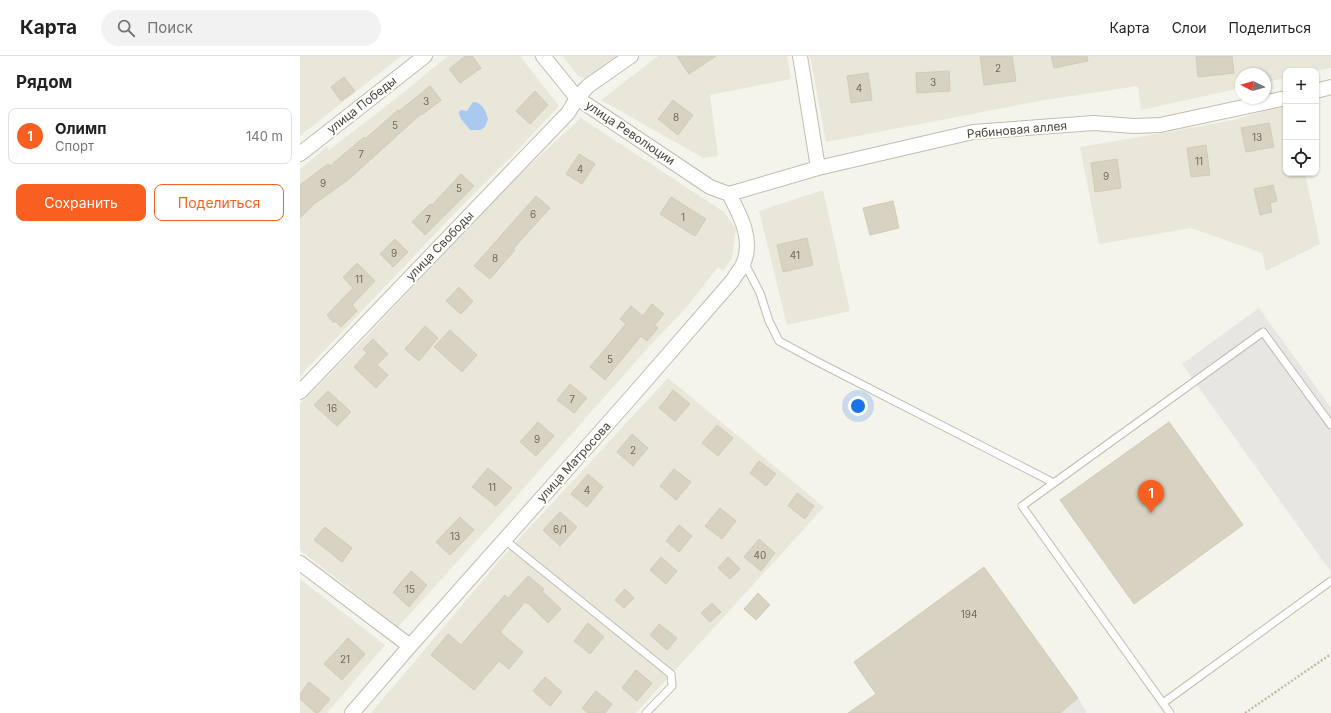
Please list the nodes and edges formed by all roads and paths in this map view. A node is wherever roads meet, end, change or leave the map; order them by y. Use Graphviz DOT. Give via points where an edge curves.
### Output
graph roads {
  1 [pos="425,56"];
  2 [pos="543,56"];
  3 [pos="630,56"];
  4 [pos="800,56"];
  5 [pos="1331,87"];
  6 [pos="1319,90"];
  7 [pos="577,98"];
  8 [pos="1283,99"];
  9 [pos="300,154"];
  10 [pos="818,168"];
  11 [pos="729,194"];
  12 [pos="744,262"];
  13 [pos="300,392"];
  14 [pos="1331,425"];
  15 [pos="1054,483"];
  16 [pos="505,540"];
  17 [pos="300,562"];
  18 [pos="1331,581"];
  19 [pos="410,646"];
  20 [pos="1331,654"];
  21 [pos="1163,704"];
  22 [pos="355,712"];
  23 [pos="646,713"];
  24 [pos="1170,713"];
  25 [pos="1245,713"];
  1 -- 9 [label="street, улица Победы"];
  2 -- 7 [label="street, улица Революции"];
  3 -- 7 [label="street, улица Свободы" via="588,86"];
  4 -- 10 [label="street"];
  5 -- 6 [label="street"];
  7 -- 11 [label="street, улица Революции" via="710,187"];
  7 -- 13 [label="street, улица Свободы" via="568,113"];
  8 -- 10 [label="street, Рябиновая аллея" via="1160,125 1094,123 973,132"];
  10 -- 11 [label="street, Рябиновая аллея"];
  11 -- 12 [label="street, улица Матросова" via="746,231 748,246"];
  12 -- 15 [label="lane" via="760,293 779,341"];
  12 -- 16 [label="street, улица Матросова" via="728,286"];
  14 -- 15 [label="lane" via="1263,332"];
  15 -- 21 [label="lane" via="1022,506"];
  16 -- 19 [label="street, улица Матросова"];
  16 -- 23 [label="lane" via="671,674 672,686"];
  17 -- 19 [label="street"];
  18 -- 21 [label="lane"];
  19 -- 22 [label="street, улица Матросова"];
  20 -- 25 [label="path"];
  21 -- 24 [label="lane"];
}
